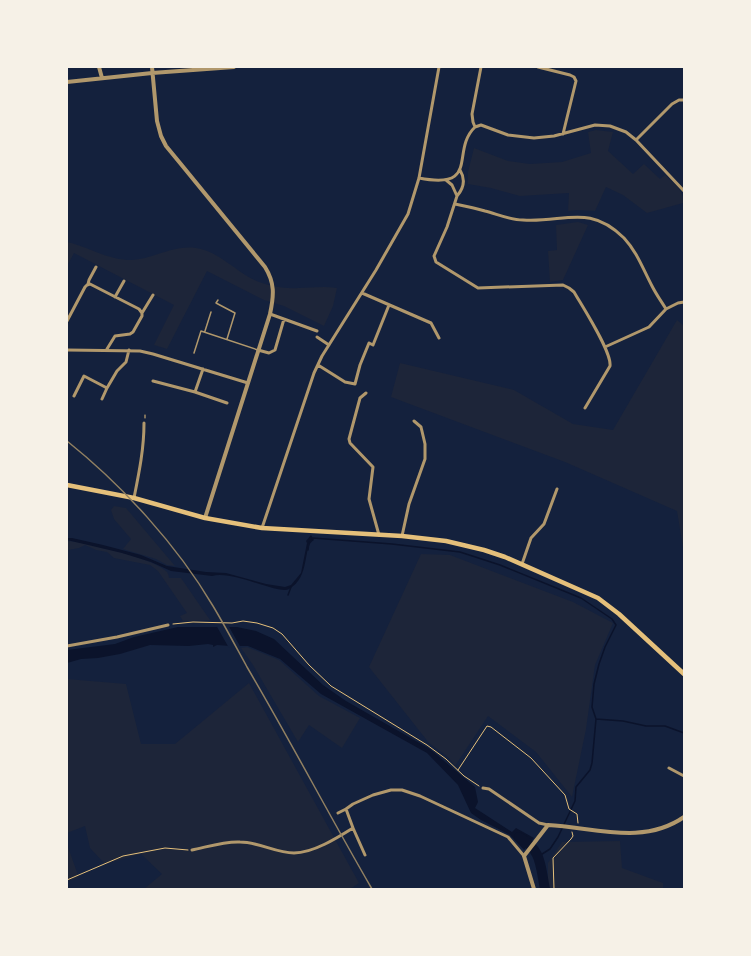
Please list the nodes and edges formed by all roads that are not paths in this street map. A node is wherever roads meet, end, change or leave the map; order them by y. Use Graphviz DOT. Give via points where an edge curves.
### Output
graph roads {
  1 [pos="99,67"];
  2 [pos="152,67"];
  3 [pos="234,67"];
  4 [pos="439,67"];
  5 [pos="482,67"];
  6 [pos="538,67"];
  7 [pos="187,69"];
  8 [pos="152,73"];
  9 [pos="102,78"];
  10 [pos="67,82"];
  11 [pos="684,100"];
  12 [pos="475,127"];
  13 [pos="563,134"];
  14 [pos="636,140"];
  15 [pos="460,170"];
  16 [pos="419,178"];
  17 [pos="446,180"];
  18 [pos="684,191"];
  19 [pos="457,196"];
  20 [pos="455,204"];
  21 [pos="96,267"];
  22 [pos="124,281"];
  23 [pos="88,284"];
  24 [pos="362,293"];
  25 [pos="153,295"];
  26 [pos="116,297"];
  27 [pos="218,300"];
  28 [pos="684,302"];
  29 [pos="389,305"];
  30 [pos="666,309"];
  31 [pos="211,312"];
  32 [pos="142,313"];
  33 [pos="270,314"];
  34 [pos="284,319"];
  35 [pos="67,321"];
  36 [pos="317,331"];
  37 [pos="204,332"];
  38 [pos="317,337"];
  39 [pos="439,338"];
  40 [pos="227,340"];
  41 [pos="329,345"];
  42 [pos="605,347"];
  43 [pos="107,349"];
  44 [pos="67,350"];
  45 [pos="129,350"];
  46 [pos="258,350"];
  47 [pos="194,353"];
  48 [pos="318,365"];
  49 [pos="203,369"];
  50 [pos="153,381"];
  51 [pos="248,383"];
  52 [pos="107,388"];
  53 [pos="195,392"];
  54 [pos="366,392"];
  55 [pos="74,396"];
  56 [pos="102,399"];
  57 [pos="227,403"];
  58 [pos="585,408"];
  59 [pos="414,421"];
  60 [pos="144,423"];
  61 [pos="67,485"];
  62 [pos="557,489"];
  63 [pos="134,498"];
  64 [pos="205,518"];
  65 [pos="262,528"];
  66 [pos="379,535"];
  67 [pos="402,536"];
  68 [pos="522,564"];
  69 [pos="168,625"];
  70 [pos="67,646"];
  71 [pos="684,674"];
  72 [pos="669,768"];
  73 [pos="684,776"];
  74 [pos="483,788"];
  75 [pos="346,809"];
  76 [pos="338,813"];
  77 [pos="684,817"];
  78 [pos="548,826"];
  79 [pos="351,829"];
  80 [pos="192,850"];
  81 [pos="365,855"];
  82 [pos="524,855"];
  83 [pos="534,889"];
  1 -- 9 [label="street"];
  2 -- 8 [label="street"];
  3 -- 7 [label="street"];
  4 -- 16 [label="street"];
  5 -- 12 [label="street" via="472,114"];
  6 -- 13 [label="street" via="570,75 576,81"];
  7 -- 8 [label="street"];
  8 -- 9 [label="street"];
  8 -- 33 [label="street" via="156,121 161,136 166,146 269,273 273,293"];
  9 -- 10 [label="street"];
  11 -- 14 [label="street" via="672,104"];
  12 -- 13 [label="street" via="486,126 523,138"];
  12 -- 15 [label="street" via="467,136"];
  13 -- 14 [label="street" via="602,124 618,128"];
  14 -- 18 [label="street"];
  15 -- 17 [label="street"];
  15 -- 19 [label="street" via="464,184"];
  16 -- 17 [label="street"];
  16 -- 24 [label="street" via="408,214"];
  17 -- 19 [label="street" via="452,185"];
  19 -- 20 [label="street"];
  20 -- 30 [label="street" via="522,220 580,216 608,225 631,247"];
  20 -- 42 [label="street" via="434,256 436,262 478,288 554,285 569,288 574,292"];
  21 -- 23 [label="street"];
  22 -- 26 [label="street"];
  23 -- 26 [label="street"];
  23 -- 35 [label="street"];
  24 -- 29 [label="street"];
  24 -- 41 [label="street"];
  25 -- 32 [label="street"];
  26 -- 32 [label="street"];
  27 -- 40 [label="lane" via="216,303 235,313"];
  28 -- 30 [label="street"];
  29 -- 39 [label="street" via="431,323"];
  29 -- 48 [label="street" via="373,344 370,343 360,365 355,384 345,382"];
  30 -- 42 [label="street" via="649,327"];
  31 -- 37 [label="lane"];
  32 -- 43 [label="street" via="134,332 115,336"];
  33 -- 34 [label="street"];
  33 -- 46 [label="street"];
  34 -- 36 [label="street"];
  34 -- 46 [label="street" via="276,350 269,353"];
  37 -- 40 [label="lane"];
  37 -- 47 [label="lane" via="201,331"];
  38 -- 41 [label="street"];
  40 -- 46 [label="lane"];
  41 -- 48 [label="street"];
  42 -- 58 [label="street" via="611,361 610,366"];
  43 -- 44 [label="street"];
  43 -- 45 [label="street"];
  45 -- 49 [label="street" via="153,354"];
  45 -- 52 [label="street" via="126,362"];
  46 -- 51 [label="street"];
  48 -- 65 [label="street"];
  49 -- 51 [label="street"];
  49 -- 53 [label="street"];
  50 -- 53 [label="street"];
  51 -- 64 [label="street"];
  52 -- 55 [label="street" via="84,376"];
  52 -- 56 [label="street"];
  53 -- 57 [label="street"];
  54 -- 66 [label="street" via="360,398 349,439 373,467 369,499"];
  59 -- 67 [label="street" via="421,427 425,459 408,504"];
  60 -- 63 [label="street" via="144,440"];
  61 -- 63 [label="main road"];
  62 -- 68 [label="street" via="544,524 532,538"];
  63 -- 64 [label="main road"];
  64 -- 65 [label="main road"];
  65 -- 66 [label="main road"];
  66 -- 67 [label="main road"];
  67 -- 68 [label="main road" via="446,541 484,550"];
  68 -- 71 [label="main road" via="598,598"];
  69 -- 70 [label="street"];
  72 -- 73 [label="street"];
  74 -- 78 [label="street" via="489,788 539,823"];
  75 -- 76 [label="street"];
  75 -- 79 [label="street"];
  75 -- 82 [label="street" via="373,795 402,790 508,837"];
  77 -- 78 [label="street" via="656,830 639,834"];
  78 -- 82 [label="street"];
  79 -- 80 [label="street" via="335,839 294,853 238,842"];
  79 -- 81 [label="street"];
  82 -- 83 [label="street"];
}
